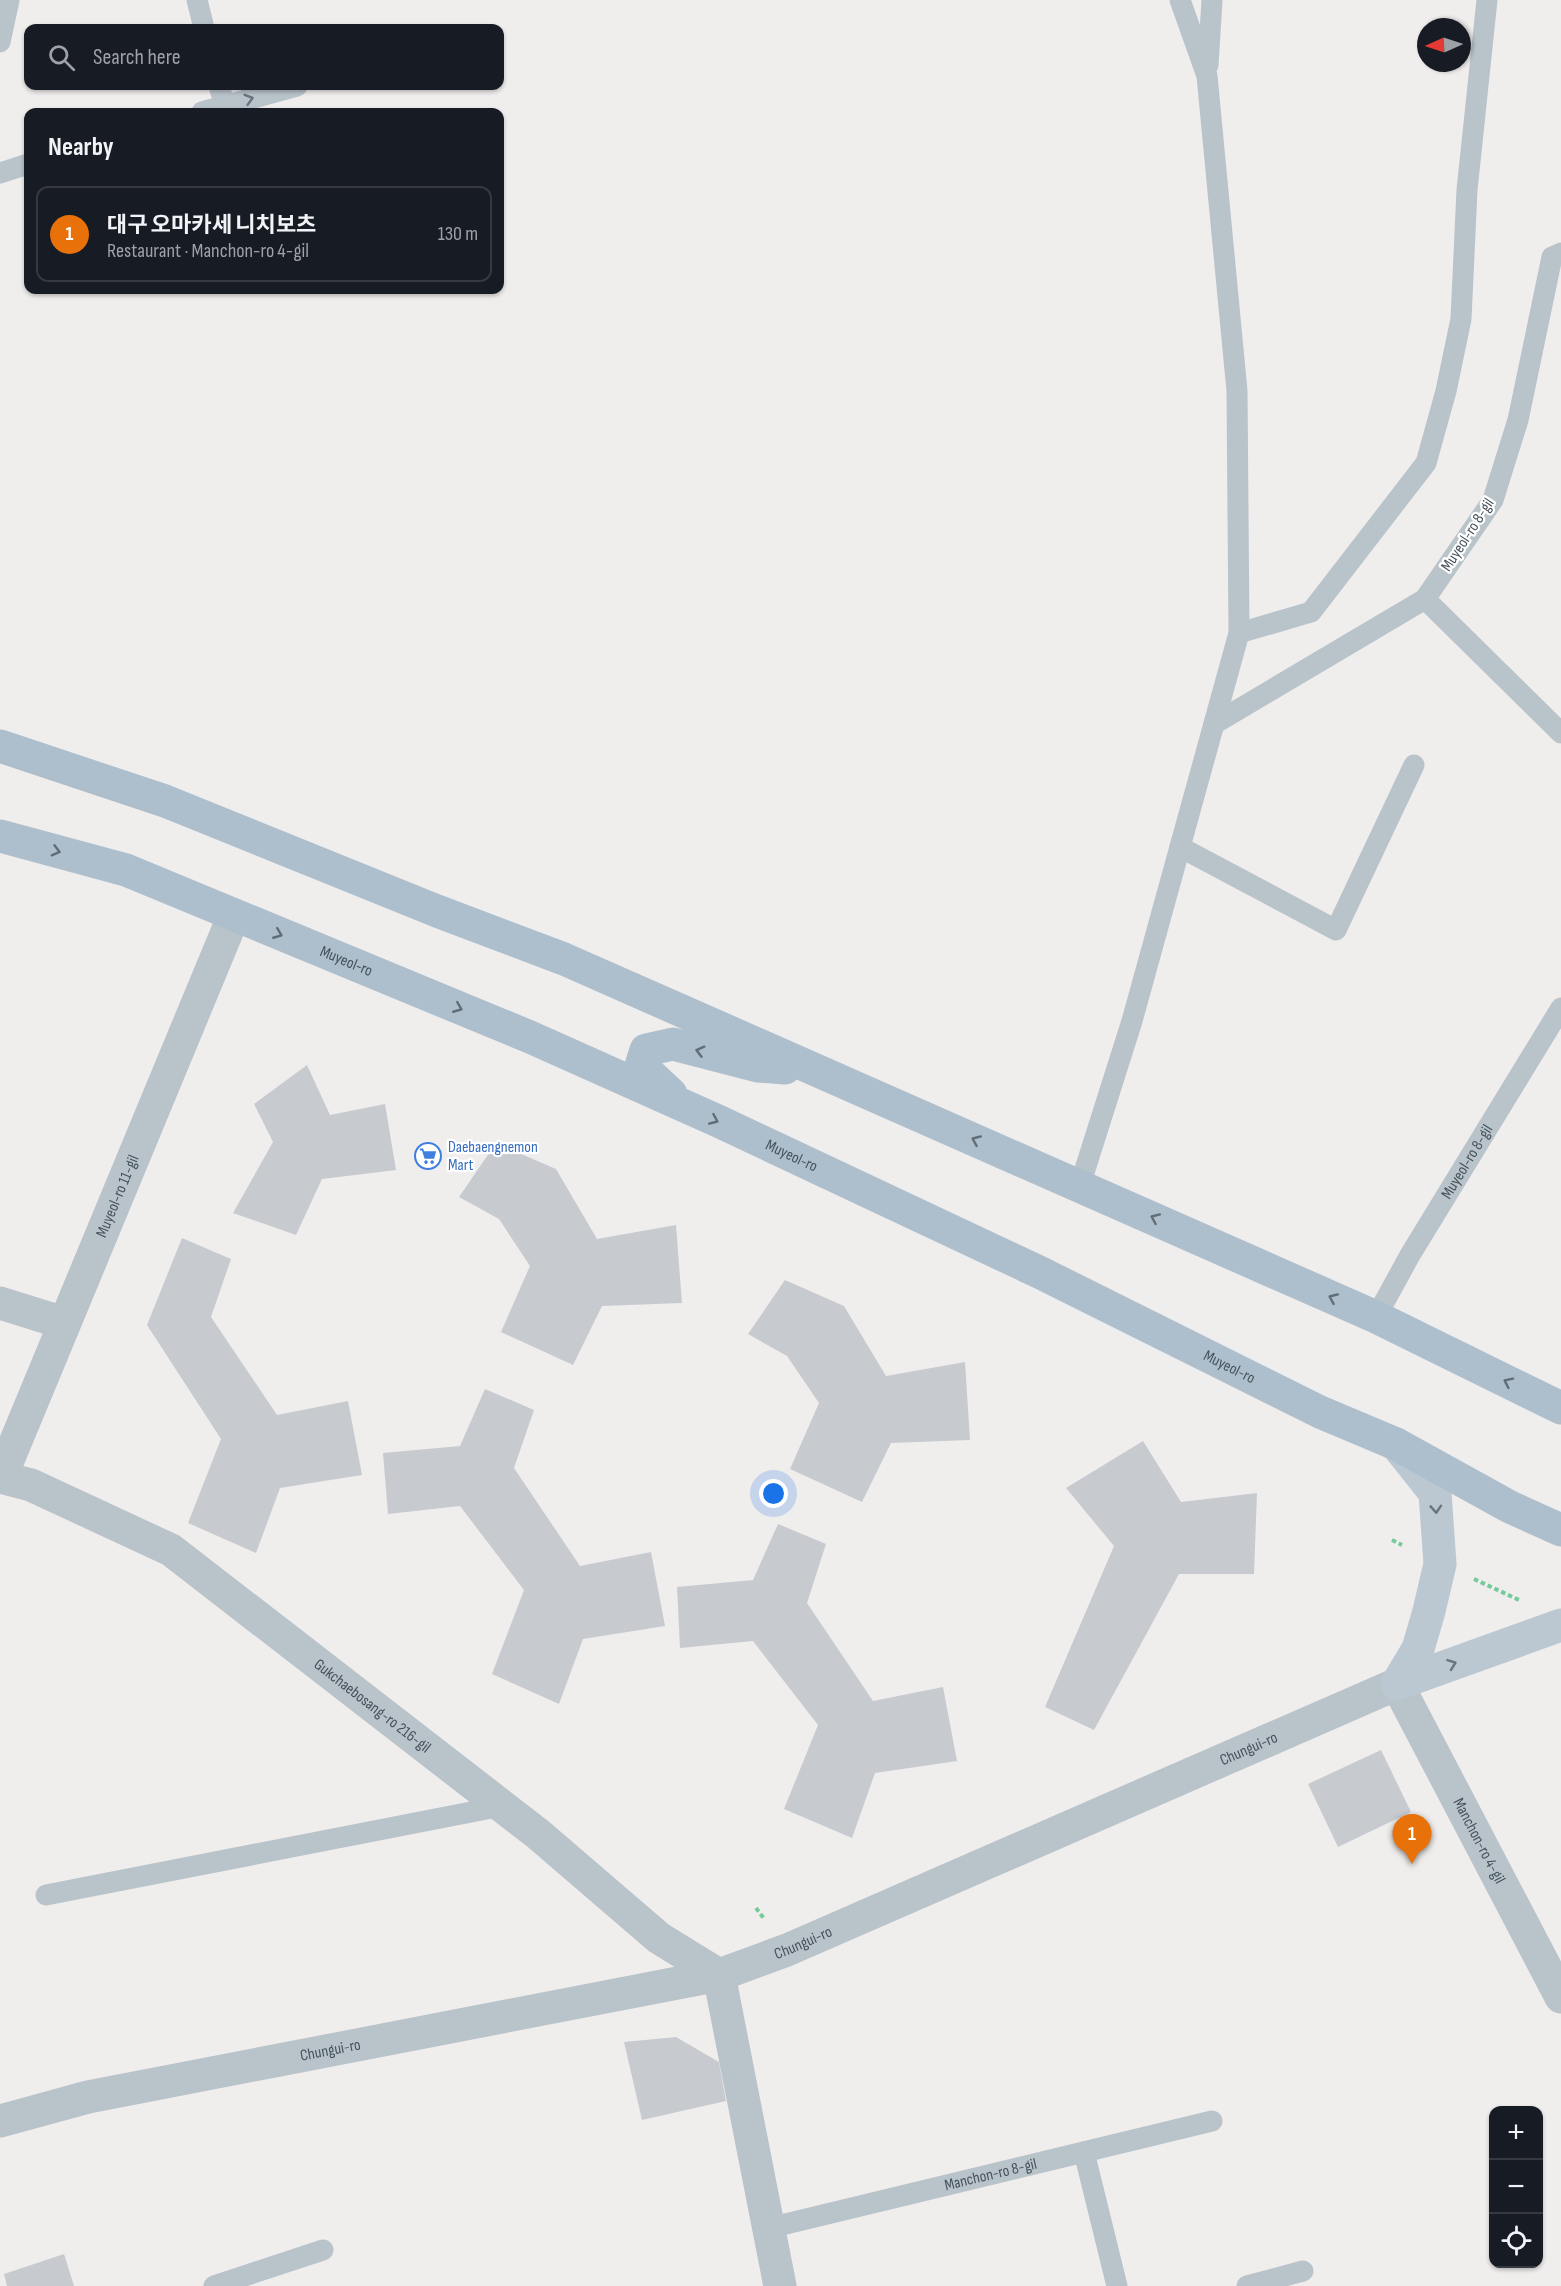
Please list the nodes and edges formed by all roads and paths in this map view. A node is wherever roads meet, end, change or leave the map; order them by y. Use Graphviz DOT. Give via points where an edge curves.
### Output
graph roads {
  1 [pos="9,0"];
  2 [pos="197,0"];
  3 [pos="1180,0"];
  4 [pos="1212,0"];
  5 [pos="1488,0"];
  6 [pos="203,24"];
  7 [pos="0,42"];
  8 [pos="1208,76"];
  9 [pos="267,90"];
  10 [pos="222,96"];
  11 [pos="207,108"];
  12 [pos="24,165"];
  13 [pos="0,173"];
  14 [pos="1561,253"];
  15 [pos="1425,599"];
  16 [pos="1239,633"];
  17 [pos="1214,724"];
  18 [pos="1561,733"];
  19 [pos="0,746"];
  20 [pos="1414,765"];
  21 [pos="0,836"];
  22 [pos="1180,847"];
  23 [pos="234,915"];
  24 [pos="1561,1008"];
  25 [pos="819,1071"];
  26 [pos="682,1105"];
  27 [pos="1080,1185"];
  28 [pos="0,1303"];
  29 [pos="1376,1317"];
  30 [pos="64,1323"];
  31 [pos="1561,1408"];
  32 [pos="1395,1444"];
  33 [pos="1,1477"];
  34 [pos="1561,1530"];
  35 [pos="1561,1625"];
  36 [pos="1397,1684"];
  37 [pos="502,1806"];
  38 [pos="46,1895"];
  39 [pos="719,1975"];
  40 [pos="1561,1997"];
  41 [pos="0,2121"];
  42 [pos="1212,2121"];
  43 [pos="1084,2152"];
  44 [pos="769,2229"];
  45 [pos="323,2250"];
  46 [pos="1303,2271"];
  47 [pos="214,2286"];
  48 [pos="780,2286"];
  49 [pos="1118,2286"];
  50 [pos="1247,2286"];
  1 -- 7 [label="lane"];
  2 -- 6 [label="lane"];
  3 -- 8 [label="lane"];
  4 -- 8 [label="lane"];
  5 -- 16 [label="lane" via="1467,190 1461,319 1426,463 1311,612"];
  8 -- 16 [label="lane" via="1238,391"];
  10 -- 9 [label="lane, one-way"];
  10 -- 11 [label="lane"];
  12 -- 13 [label="lane"];
  14 -- 15 [label="lane, Muyeol-ro 8-gil" via="1552,257 1518,420 1493,500"];
  15 -- 17 [label="lane"];
  15 -- 18 [label="lane"];
  16 -- 17 [label="lane"];
  17 -- 22 [label="lane"];
  19 -- 25 [label="main road" via="165,801 564,959"];
  20 -- 22 [label="lane" via="1336,930"];
  21 -- 23 [label="main road, Muyeol-ro, one-way" via="126,870"];
  22 -- 27 [label="lane" via="1132,1021"];
  23 -- 26 [label="main road, Muyeol-ro, one-way" via="530,1037"];
  23 -- 30 [label="street, Muyeol-ro 11-gil"];
  24 -- 29 [label="lane, Muyeol-ro 8-gil"];
  25 -- 26 [label="main road, one-way" via="758,1066 673,1044 646,1050 641,1066"];
  27 -- 25 [label="main road, one-way"];
  26 -- 32 [label="main road, Muyeol-ro, one-way" via="1039,1272 1320,1412"];
  29 -- 27 [label="main road, one-way"];
  28 -- 30 [label="street"];
  31 -- 29 [label="main road, one-way"];
  30 -- 33 [label="street, Muyeol-ro 11-gil"];
  32 -- 34 [label="main road, Muyeol-ro" via="1510,1507"];
  32 -- 36 [label="main road, one-way" via="1435,1493 1440,1564 1418,1649"];
  33 -- 37 [label="street, Gukchaebosang-ro 216-gil" via="31,1485 171,1550"];
  36 -- 35 [label="main road, Chungui-ro, one-way"];
  36 -- 39 [label="street, Chungui-ro" via="798,1946"];
  36 -- 40 [label="street, Manchon-ro 4-gil"];
  37 -- 38 [label="lane"];
  37 -- 39 [label="street, Gukchaebosang-ro 216-gil" via="659,1938"];
  39 -- 41 [label="street, Chungui-ro" via="88,2097"];
  39 -- 44 [label="street"];
  42 -- 43 [label="lane, Manchon-ro 8-gil"];
  43 -- 44 [label="lane, Manchon-ro 8-gil"];
  43 -- 49 [label="lane"];
  44 -- 48 [label="street"];
  45 -- 47 [label="lane"];
  46 -- 50 [label="lane"];
}
